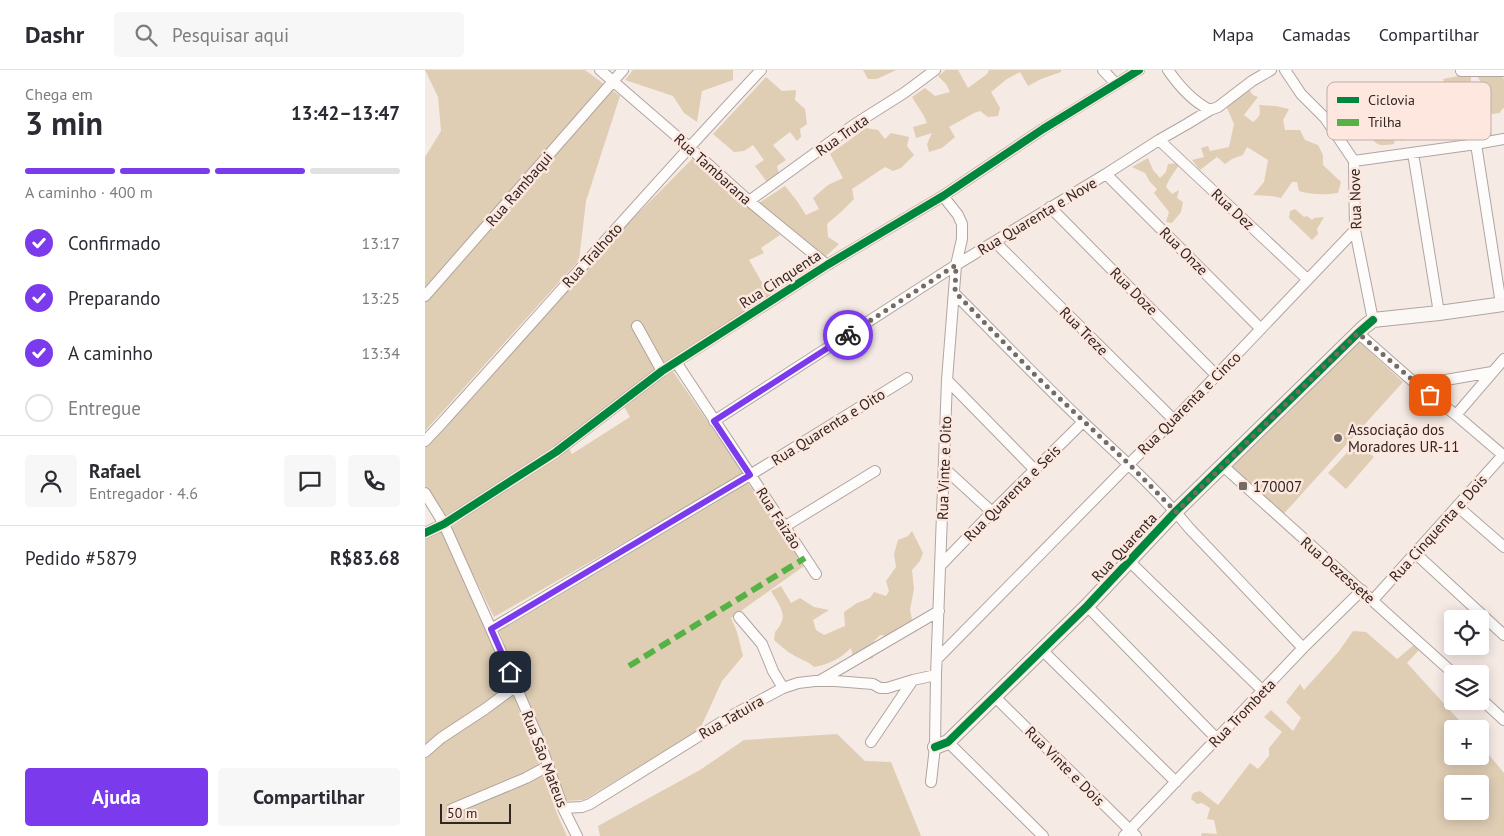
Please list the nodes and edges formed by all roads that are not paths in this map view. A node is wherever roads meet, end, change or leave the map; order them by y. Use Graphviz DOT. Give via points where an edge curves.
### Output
graph roads {
  1 [pos="600,70"];
  2 [pos="623,70"];
  3 [pos="761,70"];
  4 [pos="935,70"];
  5 [pos="1103,70"];
  6 [pos="1139,70"];
  7 [pos="1168,70"];
  8 [pos="1271,70"];
  9 [pos="1285,70"];
  10 [pos="1461,71"];
  11 [pos="1504,71"];
  12 [pos="613,81"];
  13 [pos="1116,84"];
  14 [pos="1210,110"];
  15 [pos="1327,121"];
  16 [pos="1504,139"];
  17 [pos="1159,140"];
  18 [pos="1340,140"];
  19 [pos="1476,144"];
  20 [pos="689,147"];
  21 [pos="1413,153"];
  22 [pos="1354,161"];
  23 [pos="1106,174"];
  24 [pos="943,196"];
  25 [pos="749,201"];
  26 [pos="1050,207"];
  27 [pos="1355,230"];
  28 [pos="995,242"];
  29 [pos="956,265"];
  30 [pos="827,266"];
  31 [pos="1307,279"];
  32 [pos="955,292"];
  33 [pos="425,296"];
  34 [pos="1503,304"];
  35 [pos="1439,313"];
  36 [pos="1373,320"];
  37 [pos="637,326"];
  38 [pos="1261,329"];
  39 [pos="1358,333"];
  40 [pos="1504,360"];
  41 [pos="676,362"];
  42 [pos="662,371"];
  43 [pos="1492,372"];
  44 [pos="1217,376"];
  45 [pos="907,378"];
  46 [pos="947,380"];
  47 [pos="1417,385"];
  48 [pos="1456,415"];
  49 [pos="1174,420"];
  50 [pos="714,421"];
  51 [pos="1083,422"];
  52 [pos="425,440"];
  53 [pos="1503,454"];
  54 [pos="1129,464"];
  55 [pos="1223,466"];
  56 [pos="944,468"];
  57 [pos="1035,469"];
  58 [pos="875,471"];
  59 [pos="750,475"];
  60 [pos="425,492"];
  61 [pos="1457,506"];
  62 [pos="992,512"];
  63 [pos="1176,512"];
  64 [pos="444,524"];
  65 [pos="784,527"];
  66 [pos="425,533"];
  67 [pos="1504,547"];
  68 [pos="1415,553"];
  69 [pos="1129,562"];
  70 [pos="941,565"];
  71 [pos="816,574"];
  72 [pos="1362,590"];
  73 [pos="1373,600"];
  74 [pos="1087,606"];
  75 [pos="939,610"];
  76 [pos="739,617"];
  77 [pos="491,629"];
  78 [pos="1504,635"];
  79 [pos="1303,648"];
  80 [pos="1042,650"];
  81 [pos="937,659"];
  82 [pos="1444,665"];
  83 [pos="936,676"];
  84 [pos="913,680"];
  85 [pos="819,681"];
  86 [pos="516,686"];
  87 [pos="783,688"];
  88 [pos="1263,691"];
  89 [pos="995,696"];
  90 [pos="1489,706"];
  91 [pos="1504,720"];
  92 [pos="1217,739"];
  93 [pos="871,742"];
  94 [pos="942,745"];
  95 [pos="425,752"];
  96 [pos="548,766"];
  97 [pos="931,782"];
  98 [pos="1176,782"];
  99 [pos="563,808"];
  100 [pos="452,809"];
  101 [pos="1130,834"];
  102 [pos="577,836"];
  103 [pos="1043,836"];
  1 -- 12 [label="street, Rua Tambarana"];
  2 -- 12 [label="street, Rua Rambaqui"];
  3 -- 20 [label="street, Rua Tralhoto"];
  4 -- 25 [label="street, Rua Truta"];
  5 -- 13 [label="street"];
  6 -- 13 [label="street, Rua Cinquenta"];
  7 -- 14 [label="street" via="1180,87"];
  8 -- 14 [label="street, Rua Quarenta e Nove"];
  9 -- 15 [label="street, Rua Nove" via="1301,94"];
  10 -- 11 [label="street"];
  12 -- 20 [label="street, Rua Tambarana"];
  12 -- 33 [label="street, Rua Rambaqui"];
  13 -- 24 [label="street, Rua Cinquenta"];
  14 -- 17 [label="street, Rua Quarenta e Nove"];
  16 -- 19 [label="street"];
  17 -- 23 [label="street, Rua Quarenta e Nove"];
  17 -- 31 [label="street, Rua Dez"];
  18 -- 22 [label="street, Rua Nove"];
  19 -- 21 [label="street"];
  19 -- 34 [label="street"];
  20 -- 25 [label="street, Rua Tambarana"];
  20 -- 52 [label="street, Rua Tralhoto"];
  21 -- 22 [label="street"];
  21 -- 35 [label="street"];
  22 -- 27 [label="street, Rua Nove"];
  23 -- 26 [label="street, Rua Quarenta e Nove"];
  23 -- 38 [label="street, Rua Onze"];
  24 -- 29 [label="street, Rua Vinte e Oito" via="961,224 962,239"];
  24 -- 30 [label="street, Rua Cinquenta"];
  25 -- 30 [label="street, Rua Tambarana"];
  26 -- 28 [label="street, Rua Quarenta e Nove"];
  26 -- 44 [label="street, Rua Doze"];
  27 -- 31 [label="street, Rua Quarenta e Cinco"];
  27 -- 36 [label="street, Rua Nove"];
  28 -- 29 [label="street, Rua Quarenta e Nove"];
  28 -- 49 [label="street, Rua Treze"];
  29 -- 32 [label="street, Rua Vinte e Oito"];
  29 -- 50 [label="street, Rua Quarenta e Nove"];
  30 -- 41 [label="street, Rua Cinquenta"];
  31 -- 38 [label="street, Rua Quarenta e Cinco"];
  32 -- 46 [label="street, Rua Vinte e Oito"];
  32 -- 51 [label="street"];
  34 -- 35 [label="street"];
  35 -- 36 [label="street"];
  36 -- 39 [label="street, Rua Quarenta"];
  37 -- 42 [label="street"];
  38 -- 44 [label="street, Rua Quarenta e Cinco"];
  39 -- 47 [label="street"];
  39 -- 55 [label="street, Rua Quarenta"];
  40 -- 43 [label="street"];
  41 -- 42 [label="street, Rua Cinquenta"];
  41 -- 50 [label="street, Rua Faizão"];
  42 -- 64 [label="street, Rua Cinquenta" via="556,452"];
  43 -- 47 [label="street"];
  43 -- 48 [label="street"];
  44 -- 49 [label="street, Rua Quarenta e Cinco"];
  45 -- 59 [label="street, Rua Quarenta e Oito"];
  46 -- 56 [label="street, Rua Vinte e Oito"];
  46 -- 57 [label="street"];
  47 -- 48 [label="street"];
  48 -- 53 [label="street"];
  49 -- 54 [label="street, Rua Quarenta e Cinco"];
  50 -- 59 [label="street, Rua Faizão"];
  51 -- 54 [label="street"];
  51 -- 57 [label="street, Rua Quarenta e Seis"];
  53 -- 61 [label="street, Rua Cinquenta e Dois"];
  54 -- 63 [label="street"];
  54 -- 81 [label="street, Rua Quarenta e Cinco"];
  55 -- 63 [label="street, Rua Quarenta"];
  55 -- 72 [label="street, Rua Dezessete"];
  56 -- 62 [label="street"];
  56 -- 70 [label="street, Rua Vinte e Oito"];
  57 -- 62 [label="street, Rua Quarenta e Seis"];
  58 -- 65 [label="street"];
  59 -- 65 [label="street, Rua Faizão"];
  59 -- 77 [label="street, Rua Quarenta e Oito"];
  60 -- 64 [label="street, Rua São Mateus"];
  61 -- 67 [label="street"];
  61 -- 68 [label="street, Rua Cinquenta e Dois"];
  62 -- 70 [label="street, Rua Quarenta e Seis"];
  63 -- 69 [label="street, Rua Quarenta"];
  63 -- 79 [label="street"];
  64 -- 66 [label="street, Rua Cinquenta"];
  64 -- 77 [label="street, Rua São Mateus"];
  65 -- 71 [label="street, Rua Faizão"];
  68 -- 73 [label="street, Rua Cinquenta e Dois"];
  68 -- 78 [label="street"];
  69 -- 74 [label="street, Rua Quarenta"];
  69 -- 88 [label="street"];
  70 -- 75 [label="street, Rua Vinte e Oito"];
  72 -- 73 [label="street, Rua Dezessete"];
  72 -- 79 [label="street, Rua Trombeta"];
  73 -- 82 [label="street, Rua Dezessete"];
  74 -- 80 [label="street, Rua Quarenta"];
  74 -- 92 [label="street"];
  75 -- 81 [label="street, Rua Vinte e Oito"];
  75 -- 85 [label="street"];
  76 -- 87 [label="street" via="762,644"];
  77 -- 86 [label="street, Rua São Mateus"];
  79 -- 88 [label="street, Rua Trombeta"];
  80 -- 89 [label="street, Rua Quarenta"];
  80 -- 98 [label="street"];
  81 -- 83 [label="street, Rua Vinte e Oito"];
  83 -- 84 [label="street, Rua Tatuira"];
  83 -- 94 [label="street, Rua Vinte e Oito"];
  84 -- 85 [label="street, Rua Tatuira" via="883,689 873,684"];
  84 -- 93 [label="street"];
  85 -- 87 [label="street, Rua Tatuira"];
  86 -- 95 [label="street" via="448,732"];
  86 -- 96 [label="street, Rua São Mateus"];
  87 -- 99 [label="street, Rua Tatuira" via="731,716 590,804"];
  88 -- 92 [label="street, Rua Trombeta"];
  89 -- 94 [label="street, Rua Quarenta"];
  89 -- 101 [label="street, Rua Vinte e Dois"];
  90 -- 91 [label="street"];
  92 -- 98 [label="street, Rua Trombeta"];
  94 -- 97 [label="street"];
  94 -- 103 [label="street"];
  96 -- 99 [label="street, Rua São Mateus"];
  96 -- 100 [label="street"];
  98 -- 101 [label="street, Rua Trombeta"];
  99 -- 102 [label="street, Rua São Mateus"];
}
